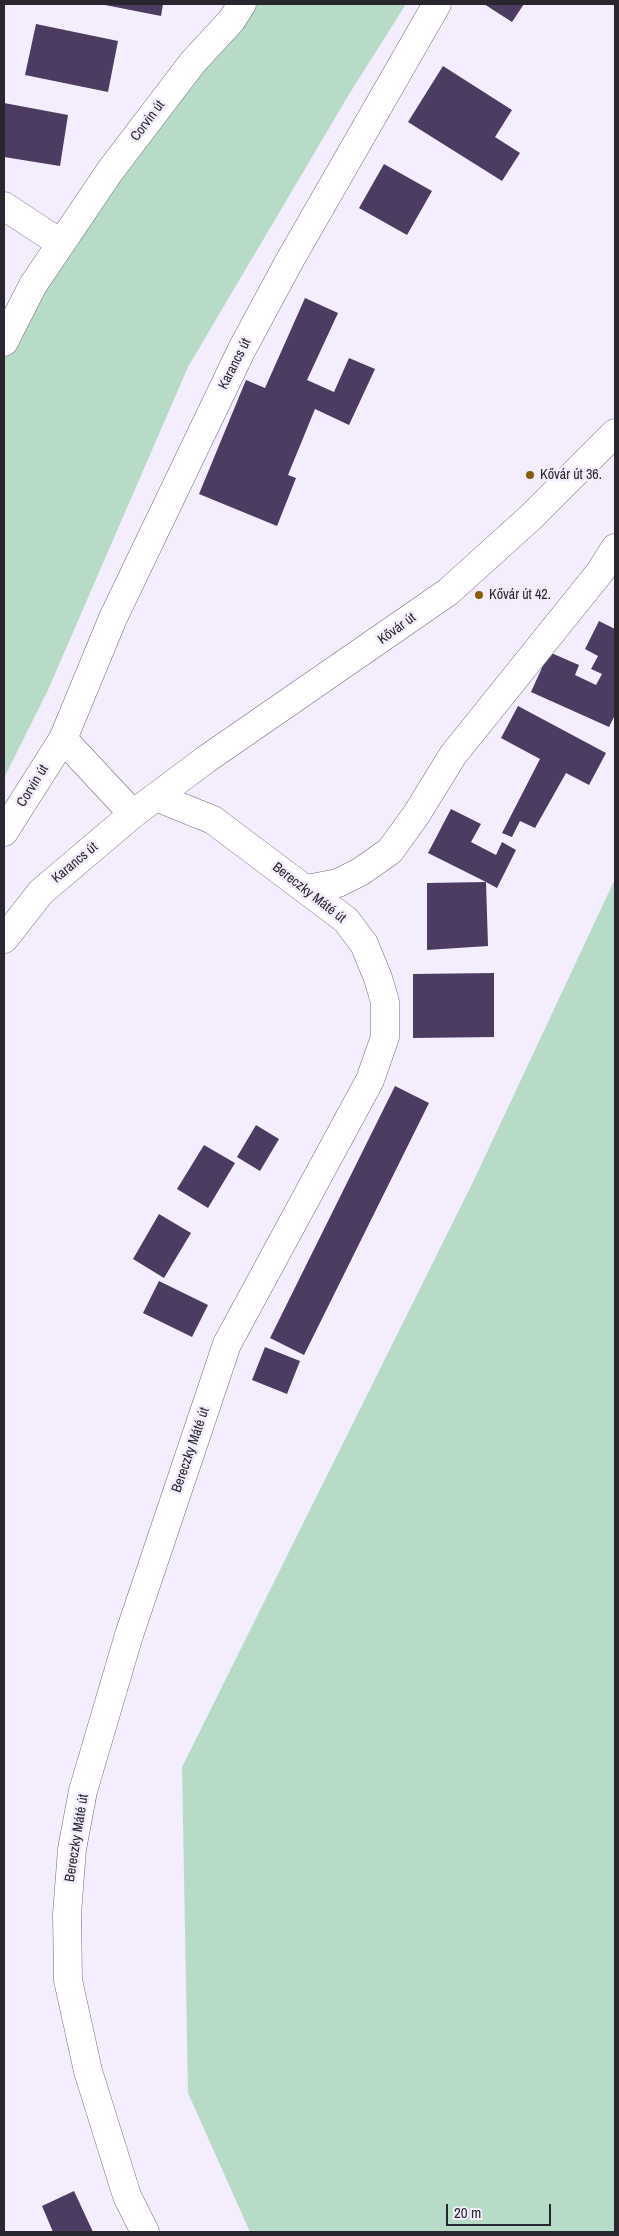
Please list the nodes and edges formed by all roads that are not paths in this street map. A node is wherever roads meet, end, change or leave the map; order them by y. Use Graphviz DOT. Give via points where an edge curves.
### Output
graph roads {
  1 [pos="242,4"];
  2 [pos="437,4"];
  3 [pos="4,206"];
  4 [pos="60,243"];
  5 [pos="4,342"];
  6 [pos="615,433"];
  7 [pos="615,548"];
  8 [pos="63,739"];
  9 [pos="156,797"];
  10 [pos="133,814"];
  11 [pos="4,832"];
  12 [pos="307,889"];
  13 [pos="4,939"];
  14 [pos="144,2232"];
  1 -- 4 [label="street, Corvin út" via="138,134"];
  2 -- 8 [label="street, Karancs út" via="242,349 113,618"];
  3 -- 4 [label="street"];
  4 -- 5 [label="street, Corvin út" via="33,285"];
  6 -- 9 [label="street, Kővár út" via="531,517 448,592"];
  7 -- 12 [label="street" via="600,572 453,755 390,851 338,883"];
  8 -- 10 [label="street"];
  8 -- 11 [label="street, Corvin út"];
  9 -- 10 [label="street, Karancs út"];
  9 -- 12 [label="street, Bereczky Máté út" via="213,820"];
  10 -- 13 [label="street, Karancs út" via="41,892"];
  12 -- 14 [label="street, Bereczky Máté út" via="346,920 364,944 385,1002 385,1037 370,1080 227,1344 129,1635 83,1791 72,1849 67,1914 68,1980 88,2071 127,2196"];
}
